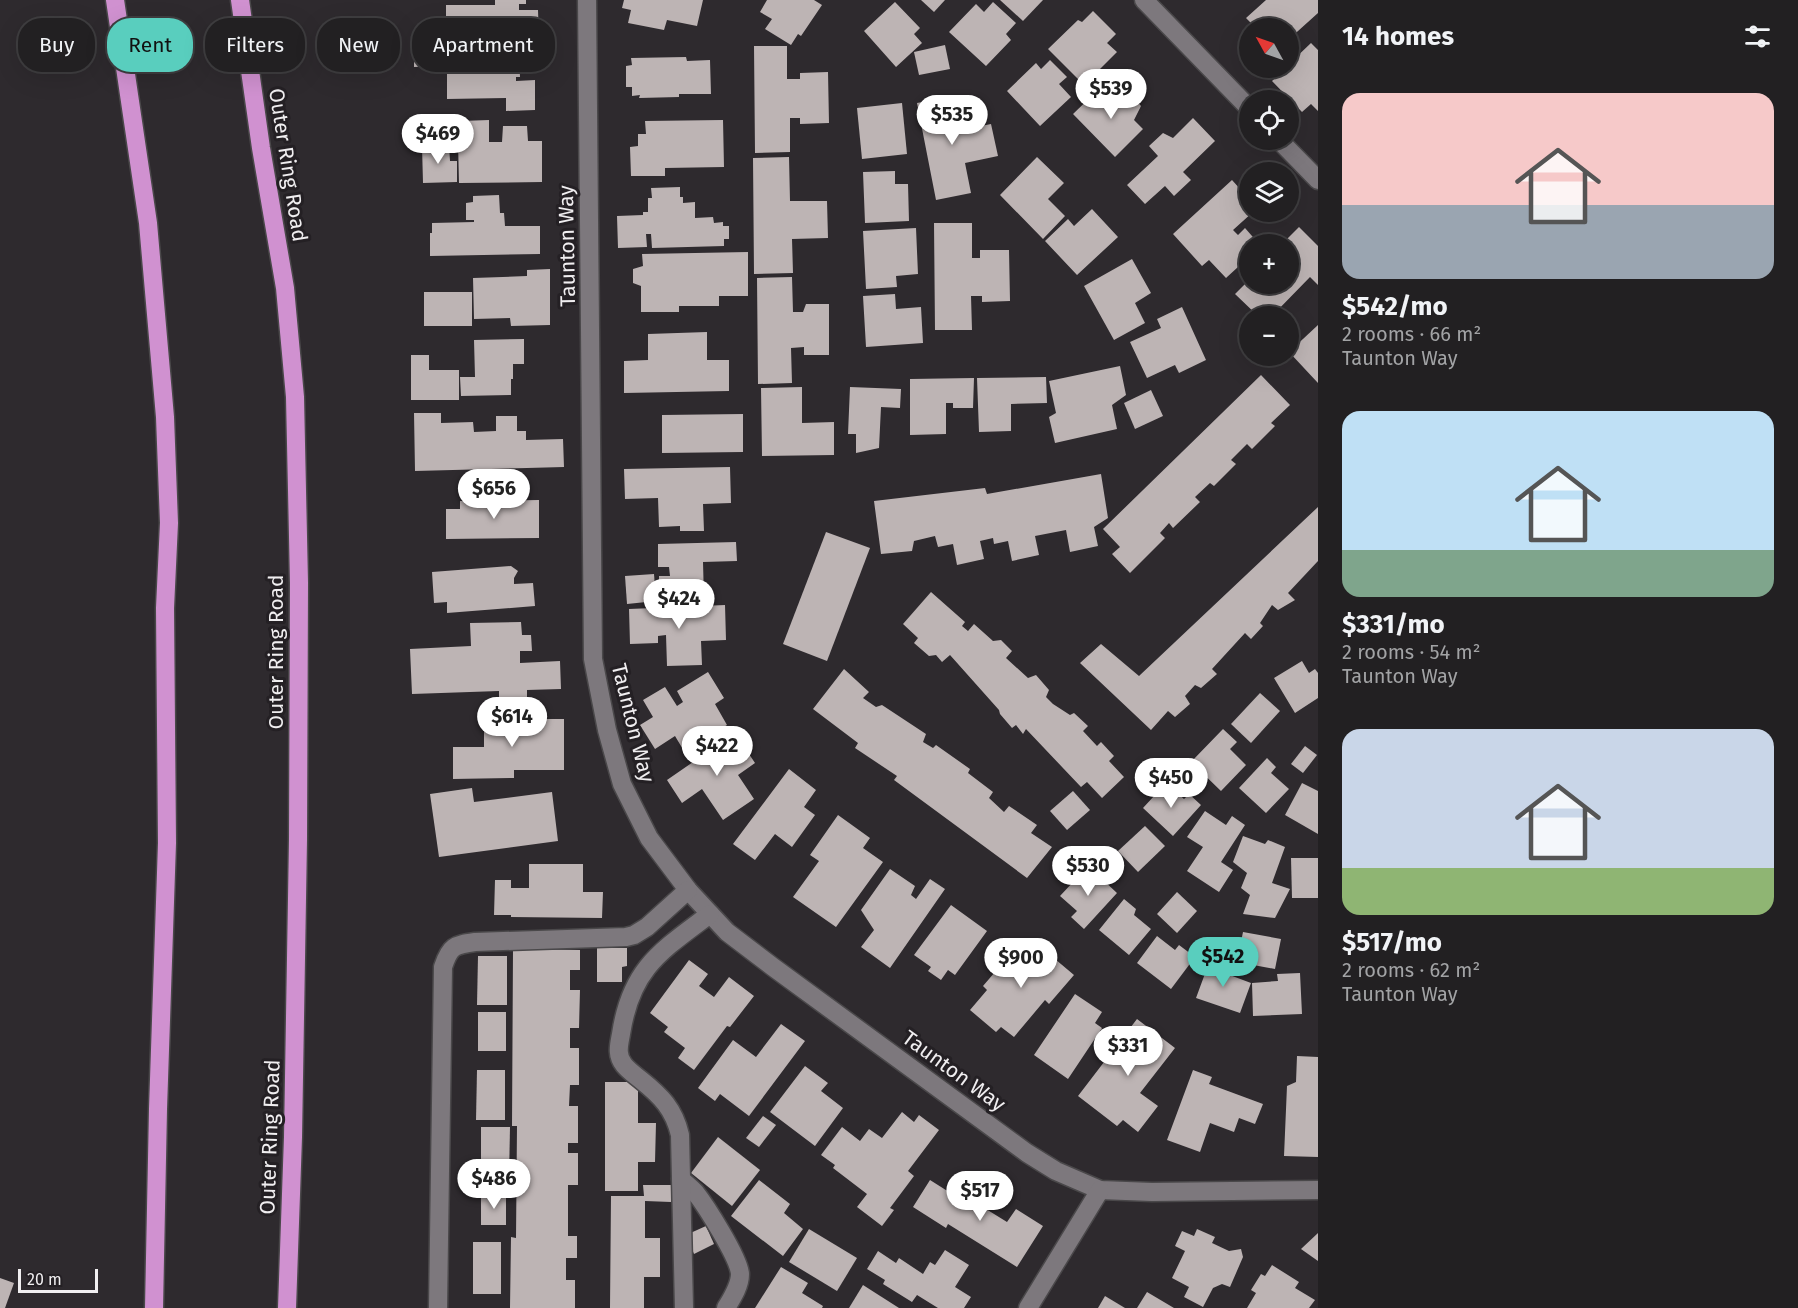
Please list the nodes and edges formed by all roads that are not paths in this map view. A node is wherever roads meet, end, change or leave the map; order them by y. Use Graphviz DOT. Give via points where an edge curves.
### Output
graph roads {
  1 [pos="115,0"];
  2 [pos="240,0"];
  3 [pos="586,0"];
  4 [pos="1144,0"];
  5 [pos="1239,98"];
  6 [pos="1289,150"];
  7 [pos="1318,180"];
  8 [pos="688,890"];
  9 [pos="710,914"];
  10 [pos="681,1179"];
  11 [pos="1100,1190"];
  12 [pos="1318,1190"];
  13 [pos="154,1308"];
  14 [pos="287,1308"];
  15 [pos="438,1308"];
  16 [pos="684,1308"];
  17 [pos="726,1308"];
  18 [pos="1028,1308"];
  1 -- 13 [label="highway" via="148,223 165,417 169,523 165,608 167,843"];
  2 -- 14 [label="highway, Outer Ring Road" via="285,288 295,398 298,839"];
  3 -- 8 [label="street, Taunton Way" via="593,659 622,784 649,838"];
  4 -- 5 [label="street"];
  6 -- 7 [label="street"];
  8 -- 9 [label="street, Taunton Way"];
  8 -- 15 [label="street" via="634,935 476,942 460,944 448,952 443,967"];
  9 -- 10 [label="street" via="655,957 639,979 623,1019 618,1049 623,1064 659,1094 675,1120 680,1134"];
  9 -- 11 [label="street, Taunton Way" via="773,967 1027,1153"];
  10 -- 16 [label="street"];
  10 -- 17 [label="street" via="700,1199 738,1265 739,1281"];
  11 -- 12 [label="street, Taunton Way"];
  11 -- 18 [label="street"];
}
